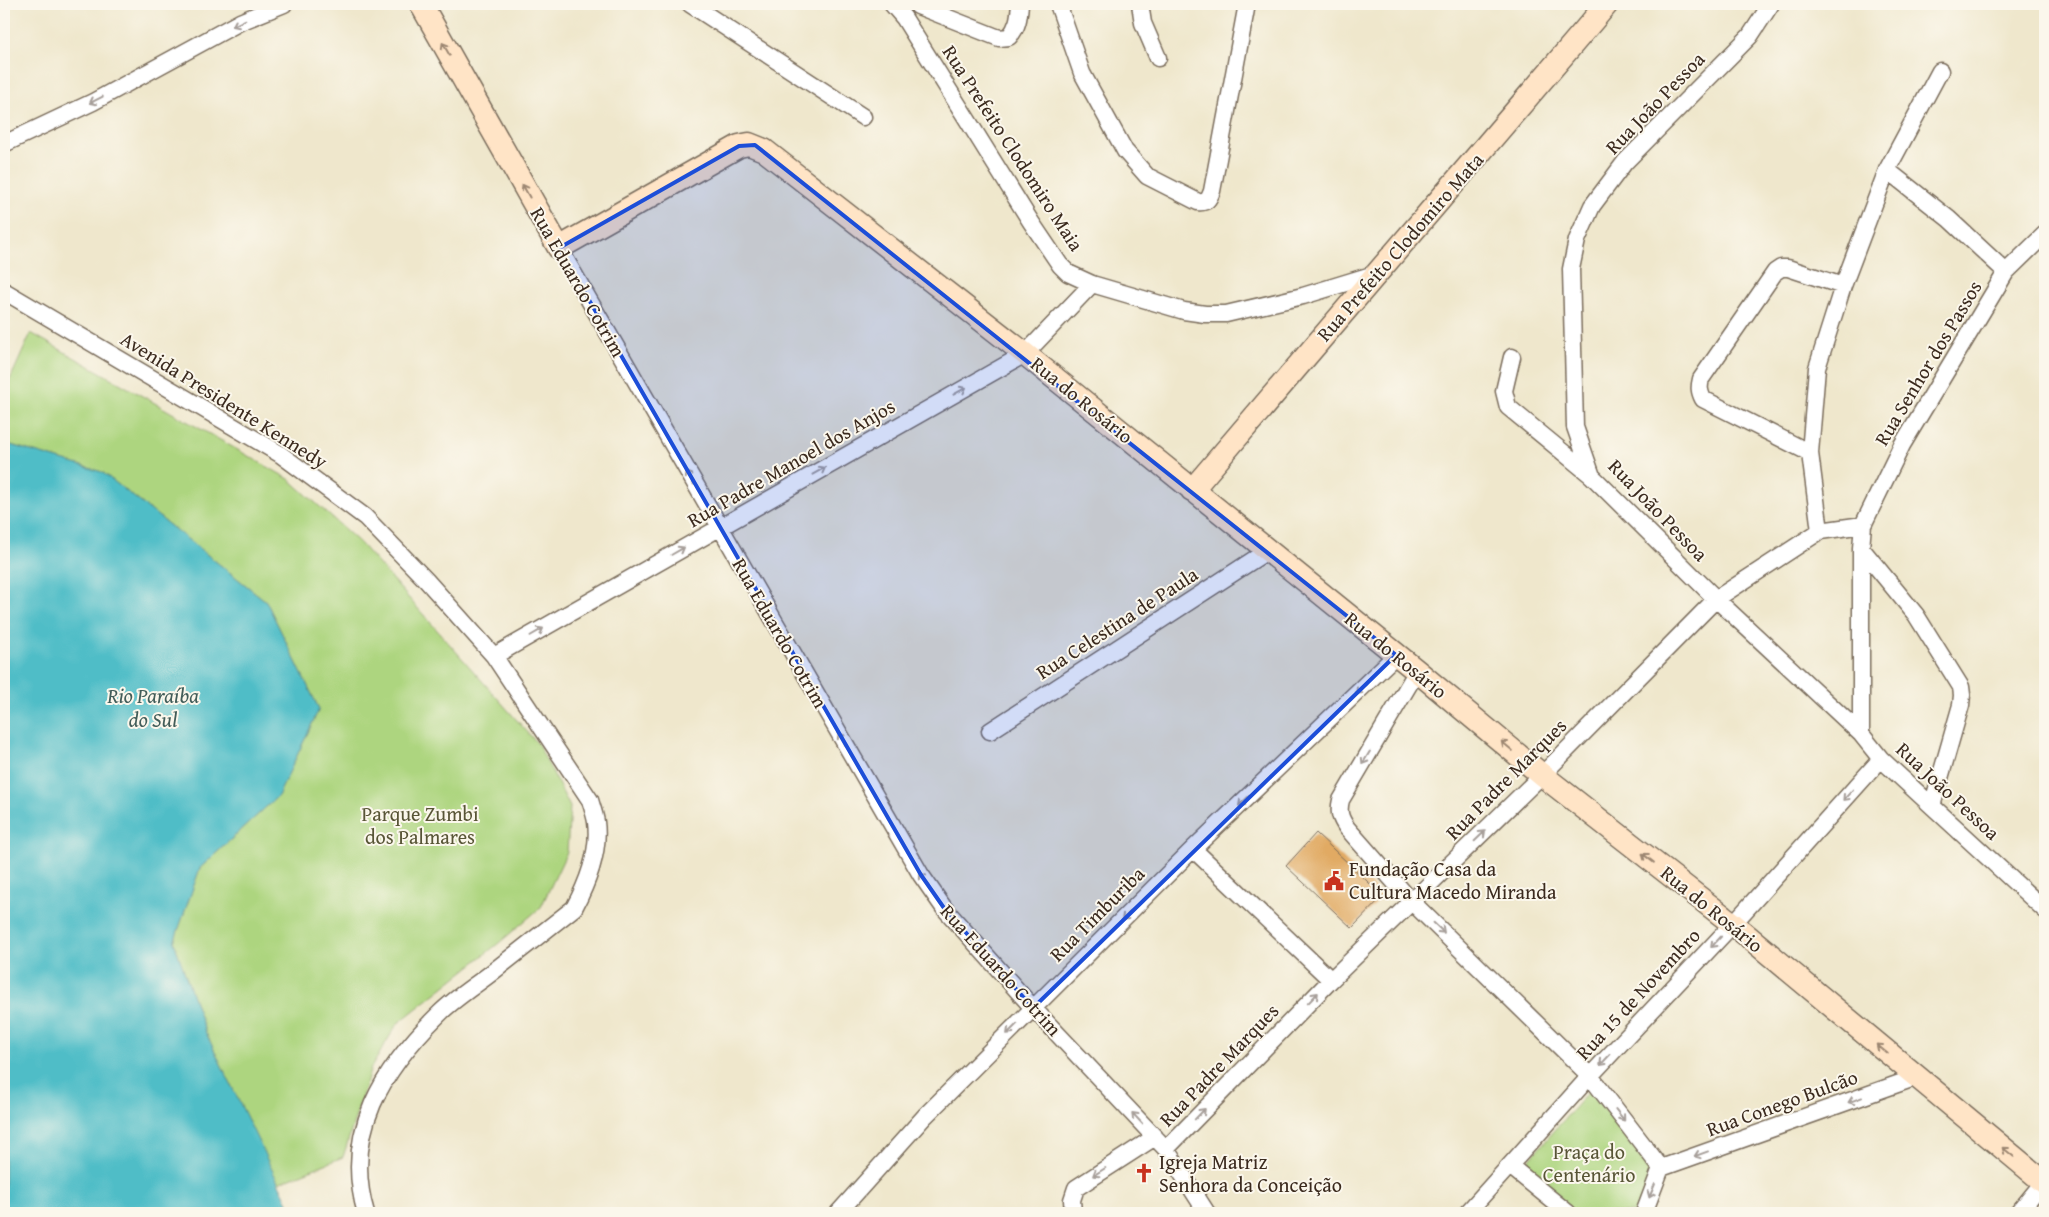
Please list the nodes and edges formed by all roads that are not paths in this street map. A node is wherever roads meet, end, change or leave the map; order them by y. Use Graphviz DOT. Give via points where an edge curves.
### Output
graph roads {
  1 [pos="284,4"];
  2 [pos="421,4"];
  3 [pos="690,4"];
  4 [pos="892,4"];
  5 [pos="1020,4"];
  6 [pos="1058,4"];
  7 [pos="1140,4"];
  8 [pos="1247,4"];
  9 [pos="1608,4"];
  10 [pos="1772,4"];
  11 [pos="919,5"];
  12 [pos="904,18"];
  13 [pos="1158,58"];
  14 [pos="1940,70"];
  15 [pos="863,117"];
  16 [pos="4,144"];
  17 [pos="1886,170"];
  18 [pos="2045,234"];
  19 [pos="559,248"];
  20 [pos="2006,272"];
  21 [pos="1378,273"];
  22 [pos="1092,284"];
  23 [pos="1843,286"];
  24 [pos="4,291"];
  25 [pos="1025,354"];
  26 [pos="1512,357"];
  27 [pos="1810,453"];
  28 [pos="1592,476"];
  29 [pos="1192,490"];
  30 [pos="1863,525"];
  31 [pos="719,528"];
  32 [pos="1820,531"];
  33 [pos="1861,548"];
  34 [pos="1267,551"];
  35 [pos="1716,599"];
  36 [pos="1396,655"];
  37 [pos="494,656"];
  38 [pos="1417,671"];
  39 [pos="990,731"];
  40 [pos="1861,734"];
  41 [pos="1881,759"];
  42 [pos="1542,775"];
  43 [pos="1932,806"];
  44 [pos="1193,849"];
  45 [pos="1412,902"];
  46 [pos="2045,910"];
  47 [pos="1732,924"];
  48 [pos="1331,980"];
  49 [pos="1033,1008"];
  50 [pos="1590,1076"];
  51 [pos="1917,1077"];
  52 [pos="1160,1143"];
  53 [pos="1510,1166"];
  54 [pos="1662,1168"];
  55 [pos="2045,1182"];
  56 [pos="1072,1207"];
  57 [pos="366,1213"];
  58 [pos="838,1213"];
  59 [pos="1207,1213"];
  60 [pos="1467,1213"];
  61 [pos="1568,1213"];
  62 [pos="1644,1213"];
  63 [pos="2018,1213"];
  1 -- 16 [label="street, one-way" via="240,22 93,102"];
  19 -- 2 [label="street, Rua Eduardo Cotrim, one-way"];
  3 -- 15 [label="street"];
  4 -- 12 [label="street, Rua Prefeito Clodomiro Maia"];
  5 -- 11 [label="street" via="1014,31 1008,37 999,38"];
  6 -- 8 [label="street" via="1082,73 1126,151 1137,166 1156,181 1198,202 1209,199 1212,191"];
  7 -- 13 [label="street" via="1142,23"];
  9 -- 21 [label="street, Rua Prefeito Clodomiro Mata"];
  10 -- 28 [label="street, Rua João Pessoa" via="1740,47 1625,162 1592,206 1577,240 1571,270 1575,427"];
  11 -- 12 [label="street"];
  12 -- 22 [label="street, Rua Prefeito Clodomiro Maia" via="1060,265 1068,273"];
  14 -- 17 [label="street"];
  17 -- 20 [label="street" via="1949,220"];
  17 -- 23 [label="street"];
  18 -- 20 [label="street, Rua Senhor dos Passos"];
  19 -- 25 [label="street, Rua do Rosário" via="739,146 749,144 764,150"];
  31 -- 19 [label="street, Rua Eduardo Cotrim, one-way"];
  20 -- 30 [label="street, Rua Senhor dos Passos" via="1902,445"];
  21 -- 22 [label="street, Rua Prefeito Clodomiro Maia" via="1303,296 1226,314 1184,311"];
  21 -- 29 [label="street, Rua Prefeito Clodomiro Mata"];
  22 -- 25 [label="street, Rua Padre Manoel dos Anjos"];
  23 -- 27 [label="street" via="1817,368"];
  23 -- 27 [label="street" via="1788,268 1775,272 1699,386 1704,398"];
  24 -- 37 [label="street, Avenida Presidente Kennedy" via="280,454 365,517"];
  25 -- 29 [label="street, Rua do Rosário"];
  31 -- 25 [label="street, Rua Padre Manoel dos Anjos, one-way"];
  26 -- 28 [label="street" via="1504,391 1508,407"];
  27 -- 32 [label="street"];
  28 -- 35 [label="street, Rua João Pessoa"];
  29 -- 34 [label="street, Rua do Rosário"];
  30 -- 32 [label="street, Rua Padre Marques"];
  30 -- 33 [label="street"];
  37 -- 31 [label="street, Rua Padre Manoel dos Anjos, one-way"];
  49 -- 31 [label="street, Rua Eduardo Cotrim, one-way" via="944,908 921,875"];
  32 -- 35 [label="street, Rua Padre Marques"];
  33 -- 40 [label="street"];
  33 -- 43 [label="street" via="1916,615 1961,688 1961,705"];
  34 -- 36 [label="street, Rua do Rosário"];
  34 -- 39 [label="street, Rua Celestina de Paula"];
  35 -- 40 [label="street, Rua João Pessoa"];
  35 -- 42 [label="street, Rua Padre Marques"];
  36 -- 38 [label="street, Rua do Rosário"];
  36 -- 44 [label="street, Rua Timburiba, one-way"];
  37 -- 57 [label="street, Avenida Presidente Kennedy" via="590,800 596,822 596,848 587,884 574,908 440,1013 395,1062 374,1096 362,1135 358,1163"];
  42 -- 38 [label="street, Rua do Rosário, one-way"];
  38 -- 45 [label="street, one-way" via="1341,800 1339,809 1340,818 1347,828"];
  40 -- 41 [label="street, Rua João Pessoa"];
  41 -- 43 [label="street, Rua João Pessoa"];
  41 -- 47 [label="street, Rua 15 de Novembro, one-way"];
  45 -- 42 [label="street, Rua Padre Marques, one-way"];
  47 -- 42 [label="street, Rua do Rosário, one-way"];
  43 -- 46 [label="street, Rua João Pessoa"];
  44 -- 48 [label="street"];
  44 -- 49 [label="street, Rua Timburiba, one-way"];
  45 -- 48 [label="street, Rua Padre Marques"];
  45 -- 50 [label="street, one-way"];
  47 -- 50 [label="street, Rua 15 de Novembro, one-way"];
  51 -- 47 [label="street, Rua do Rosário, one-way"];
  52 -- 48 [label="street, Rua Padre Marques, one-way"];
  52 -- 49 [label="street, Rua Eduardo Cotrim, one-way"];
  49 -- 58 [label="street, Rua Timburiba, one-way" via="925,1116"];
  50 -- 53 [label="street, Rua 15 de Novembro"];
  50 -- 54 [label="street, one-way"];
  51 -- 54 [label="street, Rua Conego Bulcão, one-way"];
  55 -- 51 [label="street, Rua do Rosário, one-way"];
  52 -- 56 [label="street, Rua Padre Marques, one-way" via="1081,1183 1076,1188"];
  52 -- 59 [label="street, Rua Eduardo Cotrim"];
  53 -- 60 [label="street, Rua 15 de Novembro"];
  53 -- 61 [label="street"];
  54 -- 62 [label="street, one-way"];
  55 -- 63 [label="street"];
}
